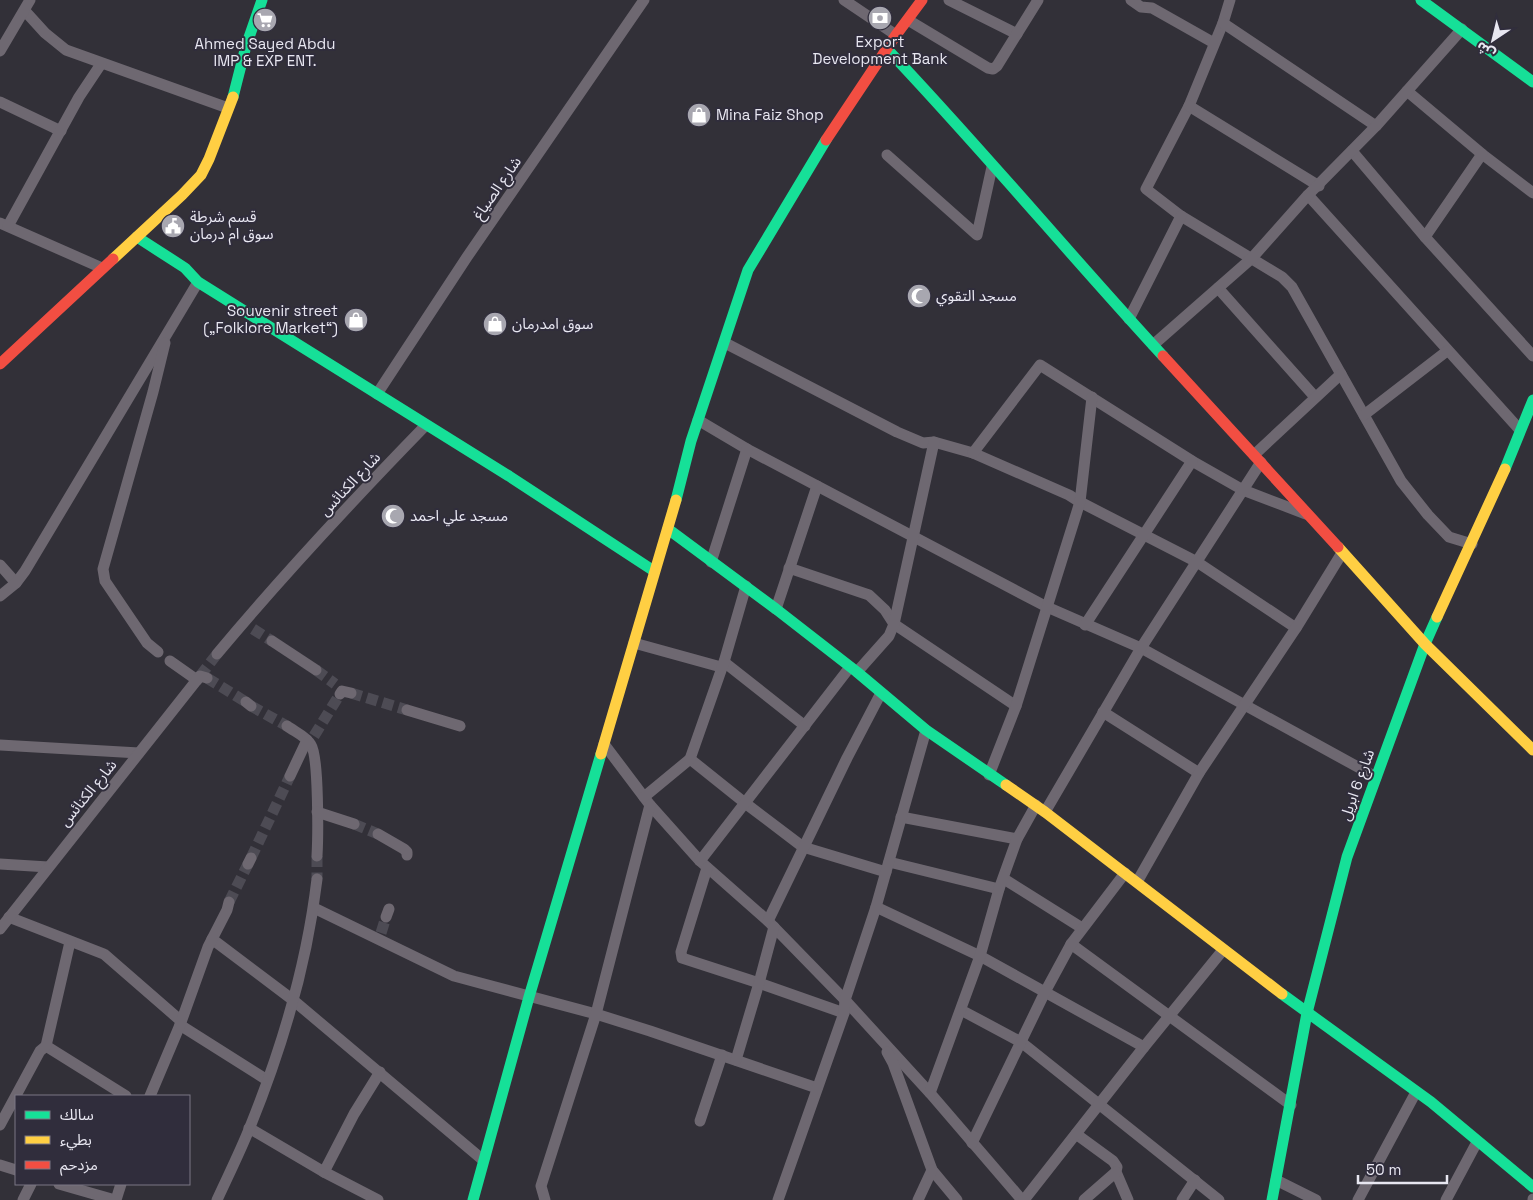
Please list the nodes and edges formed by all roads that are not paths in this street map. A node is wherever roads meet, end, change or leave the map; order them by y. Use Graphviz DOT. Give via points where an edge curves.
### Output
graph roads {
  1 [pos="30,0"];
  2 [pos="262,0"];
  3 [pos="644,0"];
  4 [pos="844,0"];
  5 [pos="922,0"];
  6 [pos="948,0"];
  7 [pos="1038,0"];
  8 [pos="1131,0"];
  9 [pos="1230,0"];
  10 [pos="1421,0"];
  11 [pos="25,11"];
  12 [pos="908,20"];
  13 [pos="1223,23"];
  14 [pos="1462,29"];
  15 [pos="1017,34"];
  16 [pos="896,35"];
  17 [pos="1214,43"];
  18 [pos="887,49"];
  19 [pos="0,51"];
  20 [pos="101,64"];
  21 [pos="1531,77"];
  22 [pos="1408,91"];
  23 [pos="0,102"];
  24 [pos="1189,106"];
  25 [pos="228,108"];
  26 [pos="1376,126"];
  27 [pos="61,131"];
  28 [pos="1352,151"];
  29 [pos="1482,154"];
  30 [pos="887,155"];
  31 [pos="992,167"];
  32 [pos="1319,186"];
  33 [pos="1533,193"];
  34 [pos="1308,196"];
  35 [pos="1181,216"];
  36 [pos="4,224"];
  37 [pos="138,237"];
  38 [pos="1425,237"];
  39 [pos="1252,258"];
  40 [pos="102,268"];
  41 [pos="198,282"];
  42 [pos="1218,288"];
  43 [pos="1129,319"];
  44 [pos="168,332"];
  45 [pos="725,343"];
  46 [pos="1153,345"];
  47 [pos="1447,351"];
  48 [pos="1533,356"];
  49 [pos="0,364"];
  50 [pos="1341,374"];
  51 [pos="378,394"];
  52 [pos="1092,397"];
  53 [pos="1316,397"];
  54 [pos="1533,400"];
  55 [pos="1364,415"];
  56 [pos="698,420"];
  57 [pos="426,425"];
  58 [pos="1520,430"];
  59 [pos="934,442"];
  60 [pos="747,449"];
  61 [pos="973,453"];
  62 [pos="1257,458"];
  63 [pos="1192,461"];
  64 [pos="817,486"];
  65 [pos="1243,490"];
  66 [pos="1080,502"];
  67 [pos="1307,514"];
  68 [pos="668,529"];
  69 [pos="1144,535"];
  70 [pos="913,537"];
  71 [pos="1472,544"];
  72 [pos="1342,553"];
  73 [pos="711,562"];
  74 [pos="1197,562"];
  75 [pos="0,565"];
  76 [pos="788,568"];
  77 [pos="654,571"];
  78 [pos="16,583"];
  79 [pos="746,586"];
  80 [pos="0,596"];
  81 [pos="1047,607"];
  82 [pos="776,609"];
  83 [pos="894,624"];
  84 [pos="1085,625"];
  85 [pos="1296,628"];
  86 [pos="272,641"];
  87 [pos="634,643"];
  88 [pos="1425,644"];
  89 [pos="1141,648"];
  90 [pos="158,652"];
  91 [pos="217,654"];
  92 [pos="170,661"];
  93 [pos="722,664"];
  94 [pos="316,670"];
  95 [pos="853,670"];
  96 [pos="881,693"];
  97 [pos="1016,706"];
  98 [pos="1244,706"];
  99 [pos="407,710"];
  100 [pos="1103,712"];
  101 [pos="287,726"];
  102 [pos="460,726"];
  103 [pos="805,726"];
  104 [pos="926,730"];
  105 [pos="311,740"];
  106 [pos="604,744"];
  107 [pos="0,745"];
  108 [pos="1533,750"];
  109 [pos="139,754"];
  110 [pos="690,759"];
  111 [pos="1199,773"];
  112 [pos="989,775"];
  113 [pos="290,776"];
  114 [pos="1376,777"];
  115 [pos="647,801"];
  116 [pos="745,804"];
  117 [pos="1040,808"];
  118 [pos="317,812"];
  119 [pos="901,817"];
  120 [pos="354,824"];
  121 [pos="378,834"];
  122 [pos="1017,839"];
  123 [pos="803,847"];
  124 [pos="407,855"];
  125 [pos="317,856"];
  126 [pos="0,864"];
  127 [pos="704,865"];
  128 [pos="48,867"];
  129 [pos="887,867"];
  130 [pos="1125,873"];
  131 [pos="317,879"];
  132 [pos="1137,882"];
  133 [pos="1001,884"];
  134 [pos="229,902"];
  135 [pos="876,907"];
  136 [pos="314,908"];
  137 [pos="9,917"];
  138 [pos="771,924"];
  139 [pos="1082,928"];
  140 [pos="0,929"];
  141 [pos="212,939"];
  142 [pos="70,942"];
  143 [pos="1070,944"];
  144 [pos="1223,950"];
  145 [pos="980,956"];
  146 [pos="760,983"];
  147 [pos="1045,992"];
  148 [pos="529,996"];
  149 [pos="293,1000"];
  150 [pos="845,1000"];
  151 [pos="961,1010"];
  152 [pos="844,1013"];
  153 [pos="1307,1013"];
  154 [pos="596,1014"];
  155 [pos="1169,1016"];
  156 [pos="180,1023"];
  157 [pos="879,1038"];
  158 [pos="1021,1042"];
  159 [pos="46,1046"];
  160 [pos="1144,1047"];
  161 [pos="722,1055"];
  162 [pos="736,1060"];
  163 [pos="380,1072"];
  164 [pos="268,1080"];
  165 [pos="817,1088"];
  166 [pos="1416,1092"];
  167 [pos="930,1093"];
  168 [pos="16,1095"];
  169 [pos="124,1095"];
  170 [pos="150,1095"];
  171 [pos="15,1097"];
  172 [pos="1099,1104"];
  173 [pos="1291,1105"];
  174 [pos="700,1121"];
  175 [pos="0,1125"];
  176 [pos="250,1128"];
  177 [pos="1076,1134"];
  178 [pos="1476,1142"];
  179 [pos="972,1143"];
  180 [pos="483,1160"];
  181 [pos="0,1165"];
  182 [pos="15,1170"];
  183 [pos="932,1170"];
  184 [pos="324,1172"];
  185 [pos="1116,1172"];
  186 [pos="1195,1180"];
  187 [pos="1276,1180"];
  188 [pos="30,1185"];
  189 [pos="63,1185"];
  190 [pos="120,1185"];
  191 [pos="1533,1187"];
  192 [pos="23,1200"];
  193 [pos="116,1200"];
  194 [pos="217,1200"];
  195 [pos="378,1200"];
  196 [pos="473,1200"];
  197 [pos="545,1200"];
  198 [pos="778,1200"];
  199 [pos="918,1200"];
  200 [pos="957,1200"];
  201 [pos="1023,1200"];
  202 [pos="1084,1200"];
  203 [pos="1128,1200"];
  204 [pos="1182,1200"];
  205 [pos="1219,1200"];
  206 [pos="1272,1200"];
  207 [pos="1316,1200"];
  208 [pos="1358,1200"];
  209 [pos="1446,1200"];
  1 -- 11 [label="street"];
  2 -- 25 [label="street"];
  3 -- 51 [label="street, شارع الصياغ" via="467,257"];
  4 -- 16 [label="street"];
  5 -- 12 [label="street"];
  6 -- 15 [label="street"];
  7 -- 15 [label="street"];
  8 -- 17 [label="street" via="1142,7 1152,8"];
  9 -- 13 [label="street"];
  10 -- 14 [label="street"];
  11 -- 19 [label="street"];
  11 -- 20 [label="street" via="58,45"];
  12 -- 15 [label="street" via="988,68 996,66"];
  12 -- 16 [label="street"];
  13 -- 17 [label="street"];
  13 -- 26 [label="street"];
  14 -- 21 [label="street"];
  14 -- 22 [label="street"];
  16 -- 18 [label="street"];
  17 -- 24 [label="street"];
  18 -- 31 [label="street"];
  18 -- 45 [label="street" via="810,166 753,261"];
  20 -- 25 [label="street"];
  20 -- 27 [label="street"];
  22 -- 26 [label="street"];
  22 -- 29 [label="street"];
  23 -- 27 [label="street"];
  24 -- 32 [label="street"];
  24 -- 35 [label="street" via="1146,190"];
  25 -- 37 [label="street" via="201,175"];
  26 -- 28 [label="street"];
  27 -- 36 [label="street"];
  28 -- 32 [label="street"];
  28 -- 38 [label="street"];
  29 -- 33 [label="street"];
  29 -- 38 [label="street"];
  30 -- 31 [label="street" via="977,235"];
  31 -- 43 [label="street"];
  32 -- 34 [label="street"];
  34 -- 39 [label="street"];
  34 -- 47 [label="street"];
  35 -- 39 [label="street"];
  35 -- 43 [label="street"];
  36 -- 40 [label="street"];
  37 -- 40 [label="street"];
  37 -- 41 [label="street" via="185,268"];
  38 -- 48 [label="street"];
  39 -- 42 [label="street"];
  39 -- 50 [label="street" via="1282,276 1292,287"];
  40 -- 49 [label="street"];
  41 -- 44 [label="street"];
  41 -- 51 [label="street"];
  42 -- 46 [label="street"];
  42 -- 53 [label="street"];
  43 -- 46 [label="street"];
  44 -- 78 [label="street"];
  44 -- 90 [label="street" via="103,569 106,581 147,643"];
  45 -- 56 [label="street"];
  45 -- 59 [label="street" via="897,432 923,443"];
  46 -- 62 [label="street"];
  47 -- 55 [label="street"];
  47 -- 58 [label="street"];
  50 -- 53 [label="street"];
  50 -- 55 [label="street"];
  51 -- 57 [label="street"];
  52 -- 61 [label="street" via="1040,364"];
  52 -- 63 [label="street"];
  52 -- 66 [label="street"];
  53 -- 62 [label="street"];
  54 -- 58 [label="street, شارع 6 ابريل"];
  55 -- 71 [label="street" via="1401,481 1428,515 1449,537"];
  56 -- 60 [label="street"];
  56 -- 68 [label="street"];
  57 -- 77 [label="street"];
  57 -- 91 [label="street, شارع الكنائس" via="248,626"];
  58 -- 71 [label="street, شارع 6 ابريل"];
  59 -- 61 [label="street"];
  59 -- 70 [label="street"];
  60 -- 64 [label="street"];
  60 -- 73 [label="street"];
  61 -- 66 [label="street"];
  62 -- 65 [label="street"];
  62 -- 67 [label="street"];
  63 -- 65 [label="street"];
  63 -- 69 [label="street"];
  64 -- 70 [label="street"];
  64 -- 76 [label="street"];
  65 -- 67 [label="street"];
  65 -- 74 [label="street"];
  66 -- 69 [label="street"];
  66 -- 81 [label="street"];
  67 -- 72 [label="street"];
  68 -- 73 [label="street"];
  68 -- 77 [label="street"];
  69 -- 74 [label="street"];
  69 -- 84 [label="street"];
  70 -- 81 [label="street"];
  70 -- 83 [label="street"];
  71 -- 88 [label="street, شارع 6 ابريل"];
  72 -- 85 [label="street"];
  72 -- 88 [label="street"];
  73 -- 79 [label="street"];
  74 -- 85 [label="street"];
  74 -- 89 [label="street"];
  75 -- 78 [label="street"];
  76 -- 82 [label="street"];
  76 -- 83 [label="street" via="869,595"];
  77 -- 87 [label="street"];
  78 -- 80 [label="street"];
  79 -- 82 [label="street"];
  79 -- 93 [label="street"];
  81 -- 84 [label="street"];
  81 -- 97 [label="street"];
  82 -- 95 [label="street"];
  83 -- 95 [label="street" via="889,636"];
  83 -- 97 [label="street"];
  84 -- 89 [label="street"];
  85 -- 98 [label="street"];
  86 -- 94 [label="street"];
  87 -- 93 [label="street"];
  87 -- 106 [label="street"];
  88 -- 108 [label="street"];
  88 -- 114 [label="street, شارع 6 ابريل"];
  89 -- 98 [label="street"];
  89 -- 100 [label="street"];
  92 -- 109 [label="street, شارع الكنائس" via="202,678"];
  93 -- 103 [label="street"];
  93 -- 110 [label="street"];
  95 -- 96 [label="street"];
  95 -- 103 [label="street"];
  96 -- 104 [label="street"];
  96 -- 123 [label="street"];
  97 -- 112 [label="street"];
  98 -- 111 [label="street"];
  98 -- 114 [label="street"];
  99 -- 102 [label="street"];
  100 -- 111 [label="street"];
  100 -- 117 [label="street"];
  101 -- 105 [label="street"];
  103 -- 116 [label="street"];
  104 -- 112 [label="street"];
  104 -- 119 [label="street"];
  105 -- 113 [label="street"];
  105 -- 118 [label="street"];
  106 -- 115 [label="street"];
  106 -- 148 [label="street"];
  107 -- 109 [label="street"];
  109 -- 128 [label="street, شارع الكنائس"];
  110 -- 115 [label="street"];
  110 -- 116 [label="street"];
  111 -- 132 [label="street"];
  112 -- 117 [label="street"];
  114 -- 153 [label="street, شارع 6 ابريل" via="1347,858"];
  115 -- 127 [label="street"];
  115 -- 154 [label="street"];
  116 -- 123 [label="street"];
  116 -- 127 [label="street"];
  117 -- 122 [label="street"];
  117 -- 130 [label="street"];
  118 -- 120 [label="street"];
  118 -- 125 [label="street"];
  119 -- 122 [label="street"];
  119 -- 129 [label="street"];
  121 -- 124 [label="street" via="404,849"];
  122 -- 133 [label="street"];
  123 -- 129 [label="street"];
  123 -- 138 [label="street"];
  126 -- 128 [label="street"];
  127 -- 138 [label="street"];
  127 -- 146 [label="street" via="681,956"];
  128 -- 137 [label="street, شارع الكنائس"];
  129 -- 133 [label="street"];
  129 -- 135 [label="street"];
  130 -- 132 [label="street"];
  130 -- 139 [label="street"];
  131 -- 136 [label="street"];
  132 -- 144 [label="street"];
  133 -- 139 [label="street"];
  133 -- 145 [label="street"];
  134 -- 141 [label="street"];
  135 -- 145 [label="street"];
  135 -- 150 [label="street"];
  136 -- 148 [label="street" via="380,936 454,976"];
  136 -- 149 [label="street"];
  137 -- 140 [label="street, شارع الكنائس"];
  137 -- 142 [label="street"];
  138 -- 146 [label="street"];
  138 -- 150 [label="street"];
  139 -- 143 [label="street"];
  141 -- 149 [label="street"];
  141 -- 156 [label="street"];
  142 -- 156 [label="street" via="104,954"];
  142 -- 159 [label="street"];
  143 -- 147 [label="street"];
  143 -- 155 [label="street"];
  144 -- 153 [label="street"];
  144 -- 155 [label="street"];
  145 -- 147 [label="street"];
  145 -- 151 [label="street"];
  146 -- 152 [label="street"];
  146 -- 162 [label="street"];
  147 -- 158 [label="street"];
  147 -- 160 [label="street"];
  148 -- 154 [label="street"];
  148 -- 180 [label="street"];
  149 -- 163 [label="street"];
  149 -- 164 [label="street"];
  150 -- 152 [label="street"];
  150 -- 157 [label="street"];
  151 -- 158 [label="street"];
  151 -- 167 [label="street"];
  152 -- 165 [label="street"];
  153 -- 166 [label="street"];
  153 -- 173 [label="street, شارع 6 ابريل"];
  154 -- 161 [label="street"];
  154 -- 197 [label="street" via="541,1186"];
  155 -- 160 [label="street"];
  155 -- 173 [label="street"];
  156 -- 164 [label="street"];
  156 -- 170 [label="street"];
  157 -- 167 [label="street"];
  157 -- 183 [label="street" via="893,1063"];
  158 -- 172 [label="street"];
  158 -- 179 [label="street"];
  159 -- 168 [label="street" via="40,1051"];
  159 -- 169 [label="street"];
  160 -- 172 [label="street"];
  161 -- 162 [label="street"];
  161 -- 174 [label="street"];
  162 -- 165 [label="street"];
  163 -- 180 [label="street"];
  163 -- 184 [label="street"];
  164 -- 176 [label="street"];
  165 -- 198 [label="street"];
  166 -- 178 [label="street"];
  166 -- 208 [label="street"];
  167 -- 179 [label="street"];
  171 -- 175 [label="street"];
  172 -- 177 [label="street"];
  172 -- 186 [label="street"];
  173 -- 187 [label="street, شارع 6 ابريل"];
  176 -- 184 [label="street"];
  176 -- 194 [label="street"];
  177 -- 185 [label="street" via="1113,1161"];
  177 -- 201 [label="street"];
  178 -- 191 [label="street"];
  178 -- 209 [label="street"];
  179 -- 201 [label="street"];
  180 -- 196 [label="street"];
  181 -- 182 [label="street"];
  183 -- 199 [label="street"];
  183 -- 200 [label="street"];
  184 -- 195 [label="street"];
  185 -- 202 [label="street"];
  185 -- 203 [label="street"];
  186 -- 204 [label="street"];
  186 -- 205 [label="street"];
  187 -- 206 [label="street, شارع 6 ابريل"];
  187 -- 207 [label="street"];
  188 -- 192 [label="street"];
  189 -- 193 [label="street"];
  190 -- 193 [label="street"];
}
